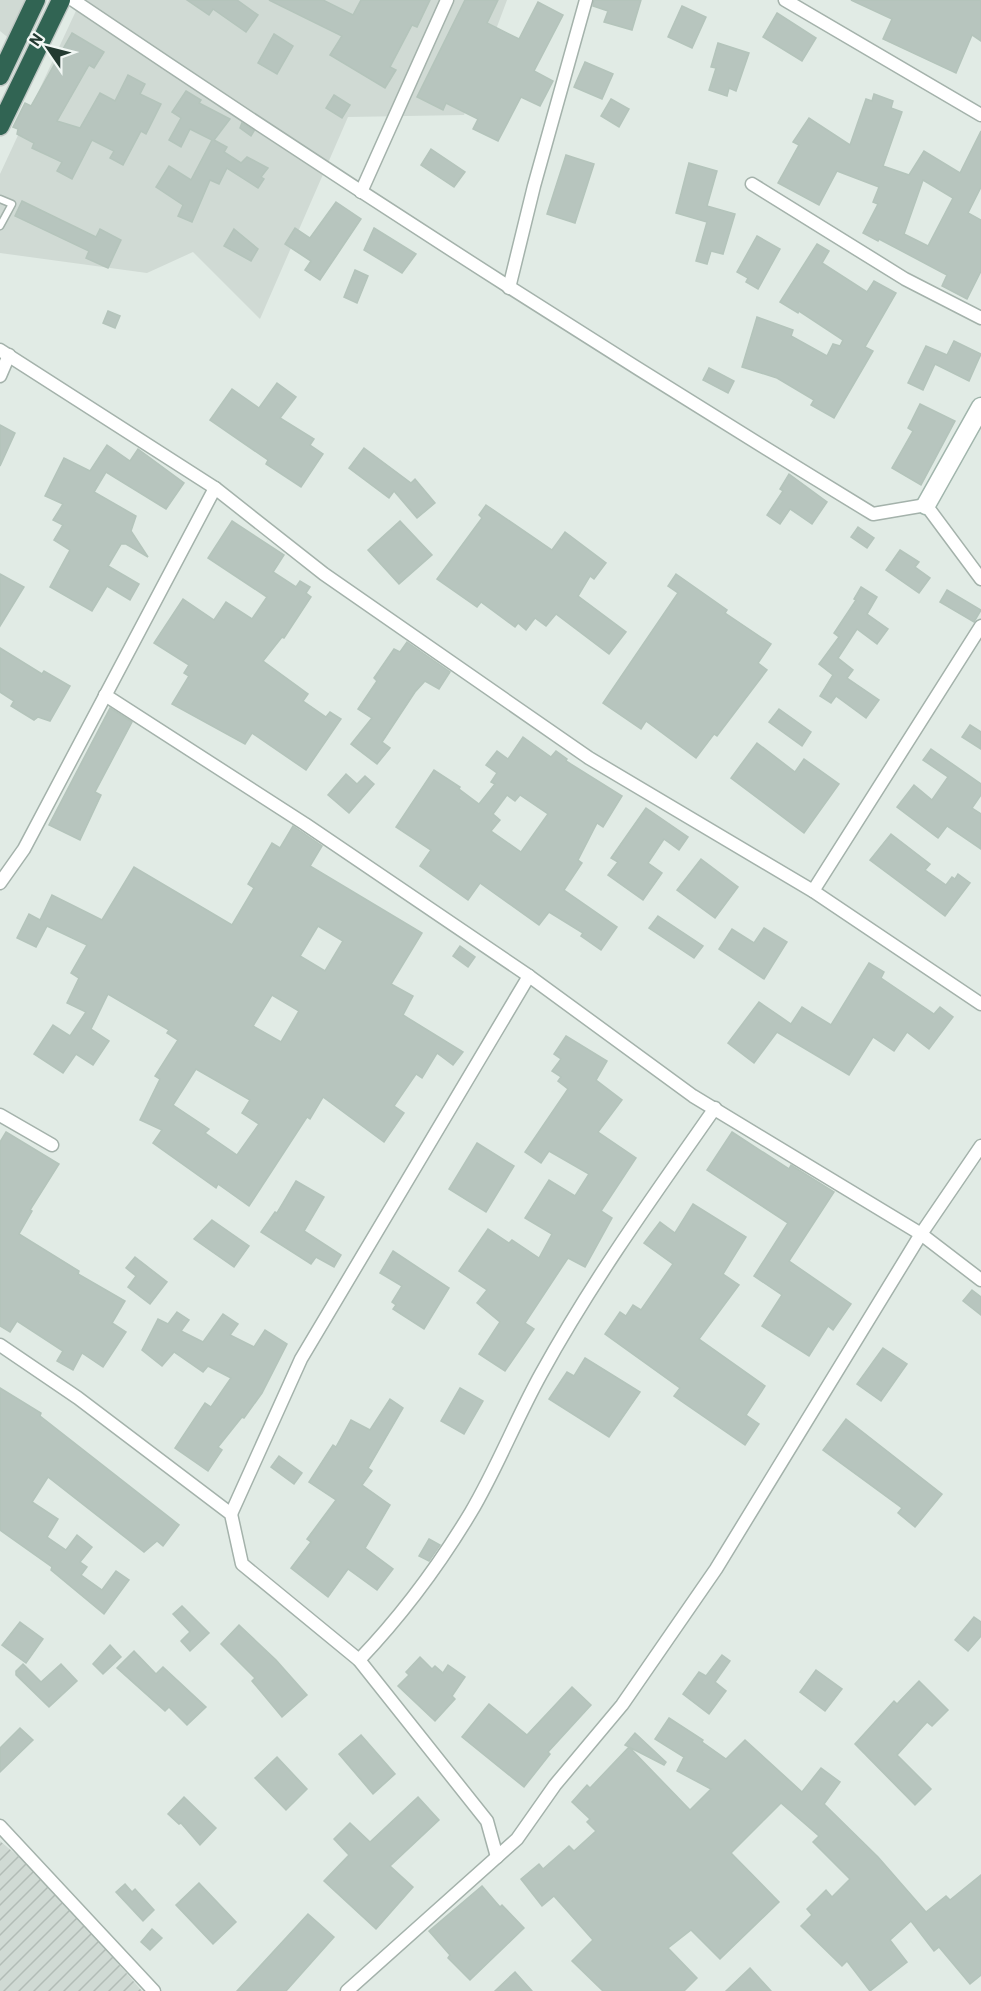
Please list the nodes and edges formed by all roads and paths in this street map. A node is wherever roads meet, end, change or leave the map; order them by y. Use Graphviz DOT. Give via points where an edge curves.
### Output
graph roads {
  1 [pos="36,0"];
  2 [pos="61,0"];
  3 [pos="73,0"];
  4 [pos="447,0"];
  5 [pos="586,0"];
  6 [pos="785,0"];
  7 [pos="3,63"];
  8 [pos="981,115"];
  9 [pos="0,126"];
  10 [pos="753,184"];
  11 [pos="361,192"];
  12 [pos="0,199"];
  13 [pos="0,226"];
  14 [pos="509,288"];
  15 [pos="981,318"];
  16 [pos="5,352"];
  17 [pos="0,376"];
  18 [pos="981,407"];
  19 [pos="215,488"];
  20 [pos="926,506"];
  21 [pos="981,579"];
  22 [pos="981,626"];
  23 [pos="105,695"];
  24 [pos="0,883"];
  25 [pos="813,891"];
  26 [pos="529,976"];
  27 [pos="981,1004"];
  28 [pos="715,1108"];
  29 [pos="0,1115"];
  30 [pos="52,1145"];
  31 [pos="981,1146"];
  32 [pos="921,1233"];
  33 [pos="981,1280"];
  34 [pos="0,1345"];
  35 [pos="231,1514"];
  36 [pos="359,1660"];
  37 [pos="0,1826"];
  38 [pos="497,1857"];
  39 [pos="154,1991"];
  40 [pos="347,1991"];
  1 -- 7 [label="highway"];
  2 -- 9 [label="highway"];
  3 -- 11 [label="street"];
  4 -- 11 [label="street"];
  5 -- 14 [label="street"];
  6 -- 8 [label="street"];
  10 -- 15 [label="street" via="905,279"];
  11 -- 14 [label="street"];
  12 -- 13 [label="lane" via="12,204"];
  14 -- 20 [label="street" via="873,514"];
  16 -- 17 [label="street"];
  16 -- 19 [label="street"];
  18 -- 20 [label="street"];
  19 -- 23 [label="street"];
  19 -- 25 [label="street" via="324,574 589,758"];
  20 -- 21 [label="street"];
  22 -- 25 [label="street"];
  23 -- 24 [label="street" via="24,849"];
  23 -- 26 [label="street"];
  25 -- 27 [label="street"];
  26 -- 28 [label="street"];
  26 -- 35 [label="street" via="302,1359"];
  28 -- 32 [label="street"];
  28 -- 36 [label="street" via="629,1230 542,1373 472,1510 400,1617"];
  29 -- 30 [label="street"];
  31 -- 32 [label="street"];
  32 -- 33 [label="street"];
  32 -- 38 [label="street" via="716,1569 622,1705 555,1785 518,1839"];
  34 -- 35 [label="street" via="78,1398"];
  35 -- 36 [label="street" via="242,1564"];
  36 -- 38 [label="street" via="487,1821"];
  37 -- 39 [label="street"];
  38 -- 40 [label="street"];
}
